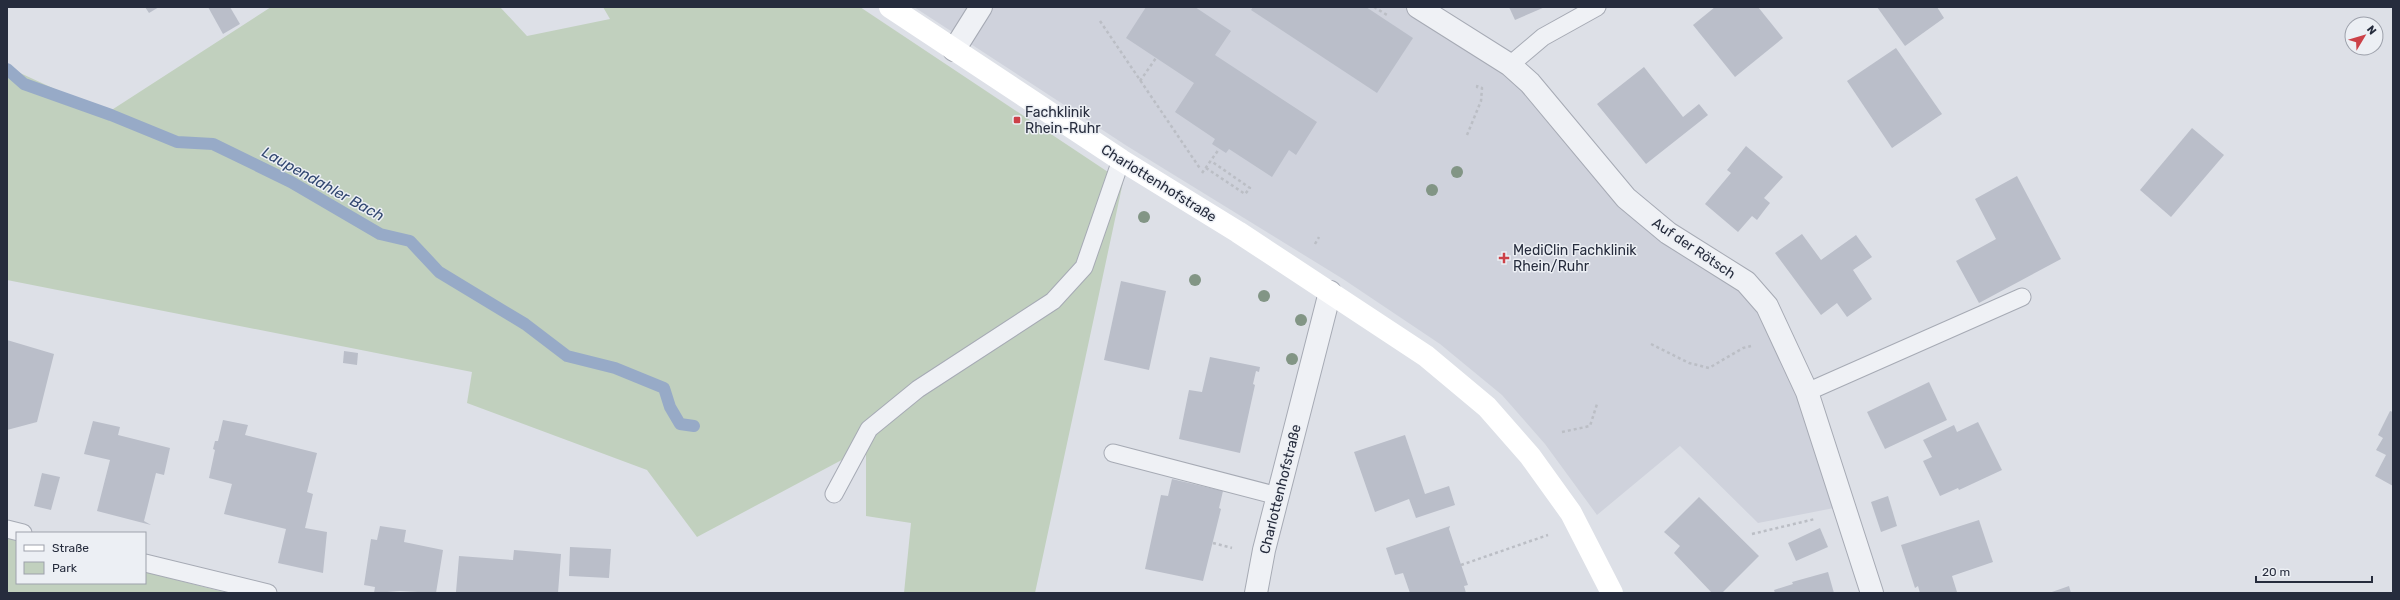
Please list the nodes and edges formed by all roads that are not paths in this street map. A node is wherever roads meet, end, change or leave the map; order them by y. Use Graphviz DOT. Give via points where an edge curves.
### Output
graph roads {
  1 [pos="890,7"];
  2 [pos="981,7"];
  3 [pos="1418,7"];
  4 [pos="1597,7"];
  5 [pos="954,50"];
  6 [pos="1510,65"];
  7 [pos="1121,160"];
  8 [pos="1330,292"];
  9 [pos="2022,297"];
  10 [pos="1807,392"];
  11 [pos="1113,453"];
  12 [pos="834,494"];
  13 [pos="1278,496"];
  14 [pos="7,529"];
  15 [pos="19,532"];
  16 [pos="146,563"];
  17 [pos="268,593"];
  18 [pos="1256,593"];
  19 [pos="1612,593"];
  20 [pos="1872,593"];
  1 -- 5 [label="main road, Charlottenhofstraße"];
  2 -- 5 [label="street"];
  3 -- 6 [label="street, Auf der Rötsch"];
  4 -- 6 [label="lane" via="1543,38"];
  5 -- 7 [label="main road, Charlottenhofstraße"];
  6 -- 10 [label="street, Auf der Rötsch" via="1530,83 1626,198 1668,233 1746,282 1767,306"];
  7 -- 8 [label="main road, Charlottenhofstraße"];
  7 -- 12 [label="lane" via="1084,267 1071,283 1053,301 918,389 869,429"];
  8 -- 13 [label="street, Charlottenhofstraße"];
  8 -- 19 [label="main road, Charlottenhofstraße" via="1426,356 1487,407 1530,456 1577,525"];
  9 -- 10 [label="lane"];
  10 -- 20 [label="street, Auf der Rötsch"];
  11 -- 13 [label="lane"];
  13 -- 18 [label="street, Charlottenhofstraße"];
  14 -- 15 [label="lane"];
  16 -- 17 [label="lane"];
}
